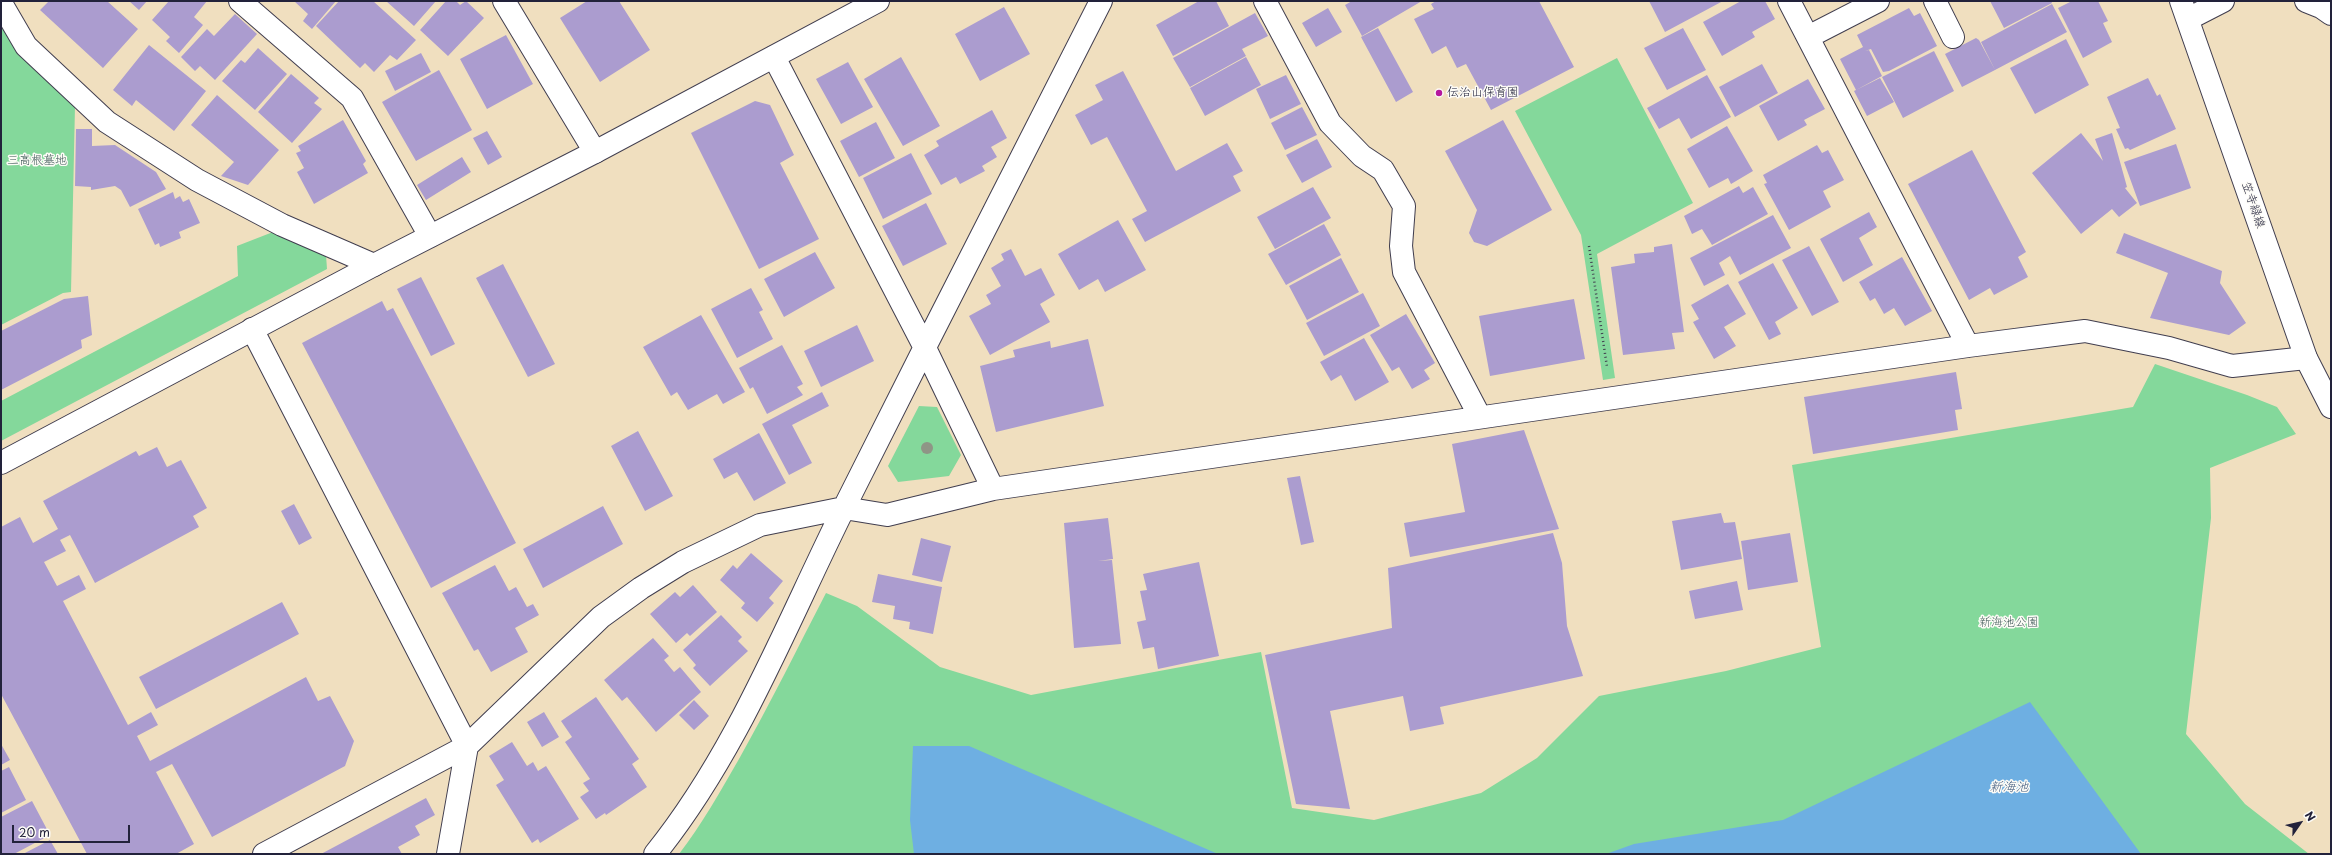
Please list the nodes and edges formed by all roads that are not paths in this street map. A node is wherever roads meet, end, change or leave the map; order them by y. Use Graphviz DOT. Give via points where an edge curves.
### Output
graph roads {
  1 [pos="240,1"];
  2 [pos="504,1"];
  3 [pos="878,1"];
  4 [pos="1101,1"];
  5 [pos="1265,1"];
  6 [pos="1789,1"];
  7 [pos="1878,1"];
  8 [pos="1934,1"];
  9 [pos="2223,1"];
  10 [pos="2306,1"];
  11 [pos="1,3"];
  12 [pos="2184,10"];
  13 [pos="2331,14"];
  14 [pos="1808,37"];
  15 [pos="1953,37"];
  16 [pos="774,57"];
  17 [pos="595,152"];
  18 [pos="430,236"];
  19 [pos="374,265"];
  20 [pos="252,329"];
  21 [pos="1968,346"];
  22 [pos="925,348"];
  23 [pos="2306,358"];
  24 [pos="2331,407"];
  25 [pos="1480,417"];
  26 [pos="1,463"];
  27 [pos="993,488"];
  28 [pos="844,508"];
  29 [pos="467,746"];
  30 [pos="264,854"];
  31 [pos="448,854"];
  32 [pos="655,854"];
  1 -- 18 [label="street" via="352,98"];
  2 -- 17 [label="street"];
  3 -- 16 [label="street"];
  4 -- 22 [label="street"];
  5 -- 25 [label="street" via="1330,123 1362,156 1383,170 1404,206 1401,246 1404,272"];
  6 -- 14 [label="street"];
  7 -- 14 [label="street"];
  8 -- 15 [label="street"];
  9 -- 12 [label="street"];
  10 -- 13 [label="street" via="2322,7"];
  11 -- 19 [label="street" via="26,46 107,122 197,180 282,225"];
  12 -- 23 [label="street, 笠寺緑線"];
  14 -- 21 [label="street"];
  16 -- 17 [label="street"];
  16 -- 22 [label="street"];
  17 -- 18 [label="street"];
  18 -- 19 [label="street"];
  19 -- 20 [label="street"];
  20 -- 26 [label="street"];
  20 -- 29 [label="street"];
  21 -- 23 [label="street" via="2085,331 2169,348 2232,366"];
  21 -- 25 [label="street"];
  22 -- 27 [label="street"];
  22 -- 28 [label="street"];
  23 -- 24 [label="street, 笠寺緑線"];
  25 -- 27 [label="street"];
  27 -- 28 [label="street" via="887,514"];
  28 -- 29 [label="street" via="760,526 683,562 641,588 601,617"];
  28 -- 32 [label="street" via="725,752 679,824"];
  29 -- 30 [label="street"];
  29 -- 31 [label="street"];
}
